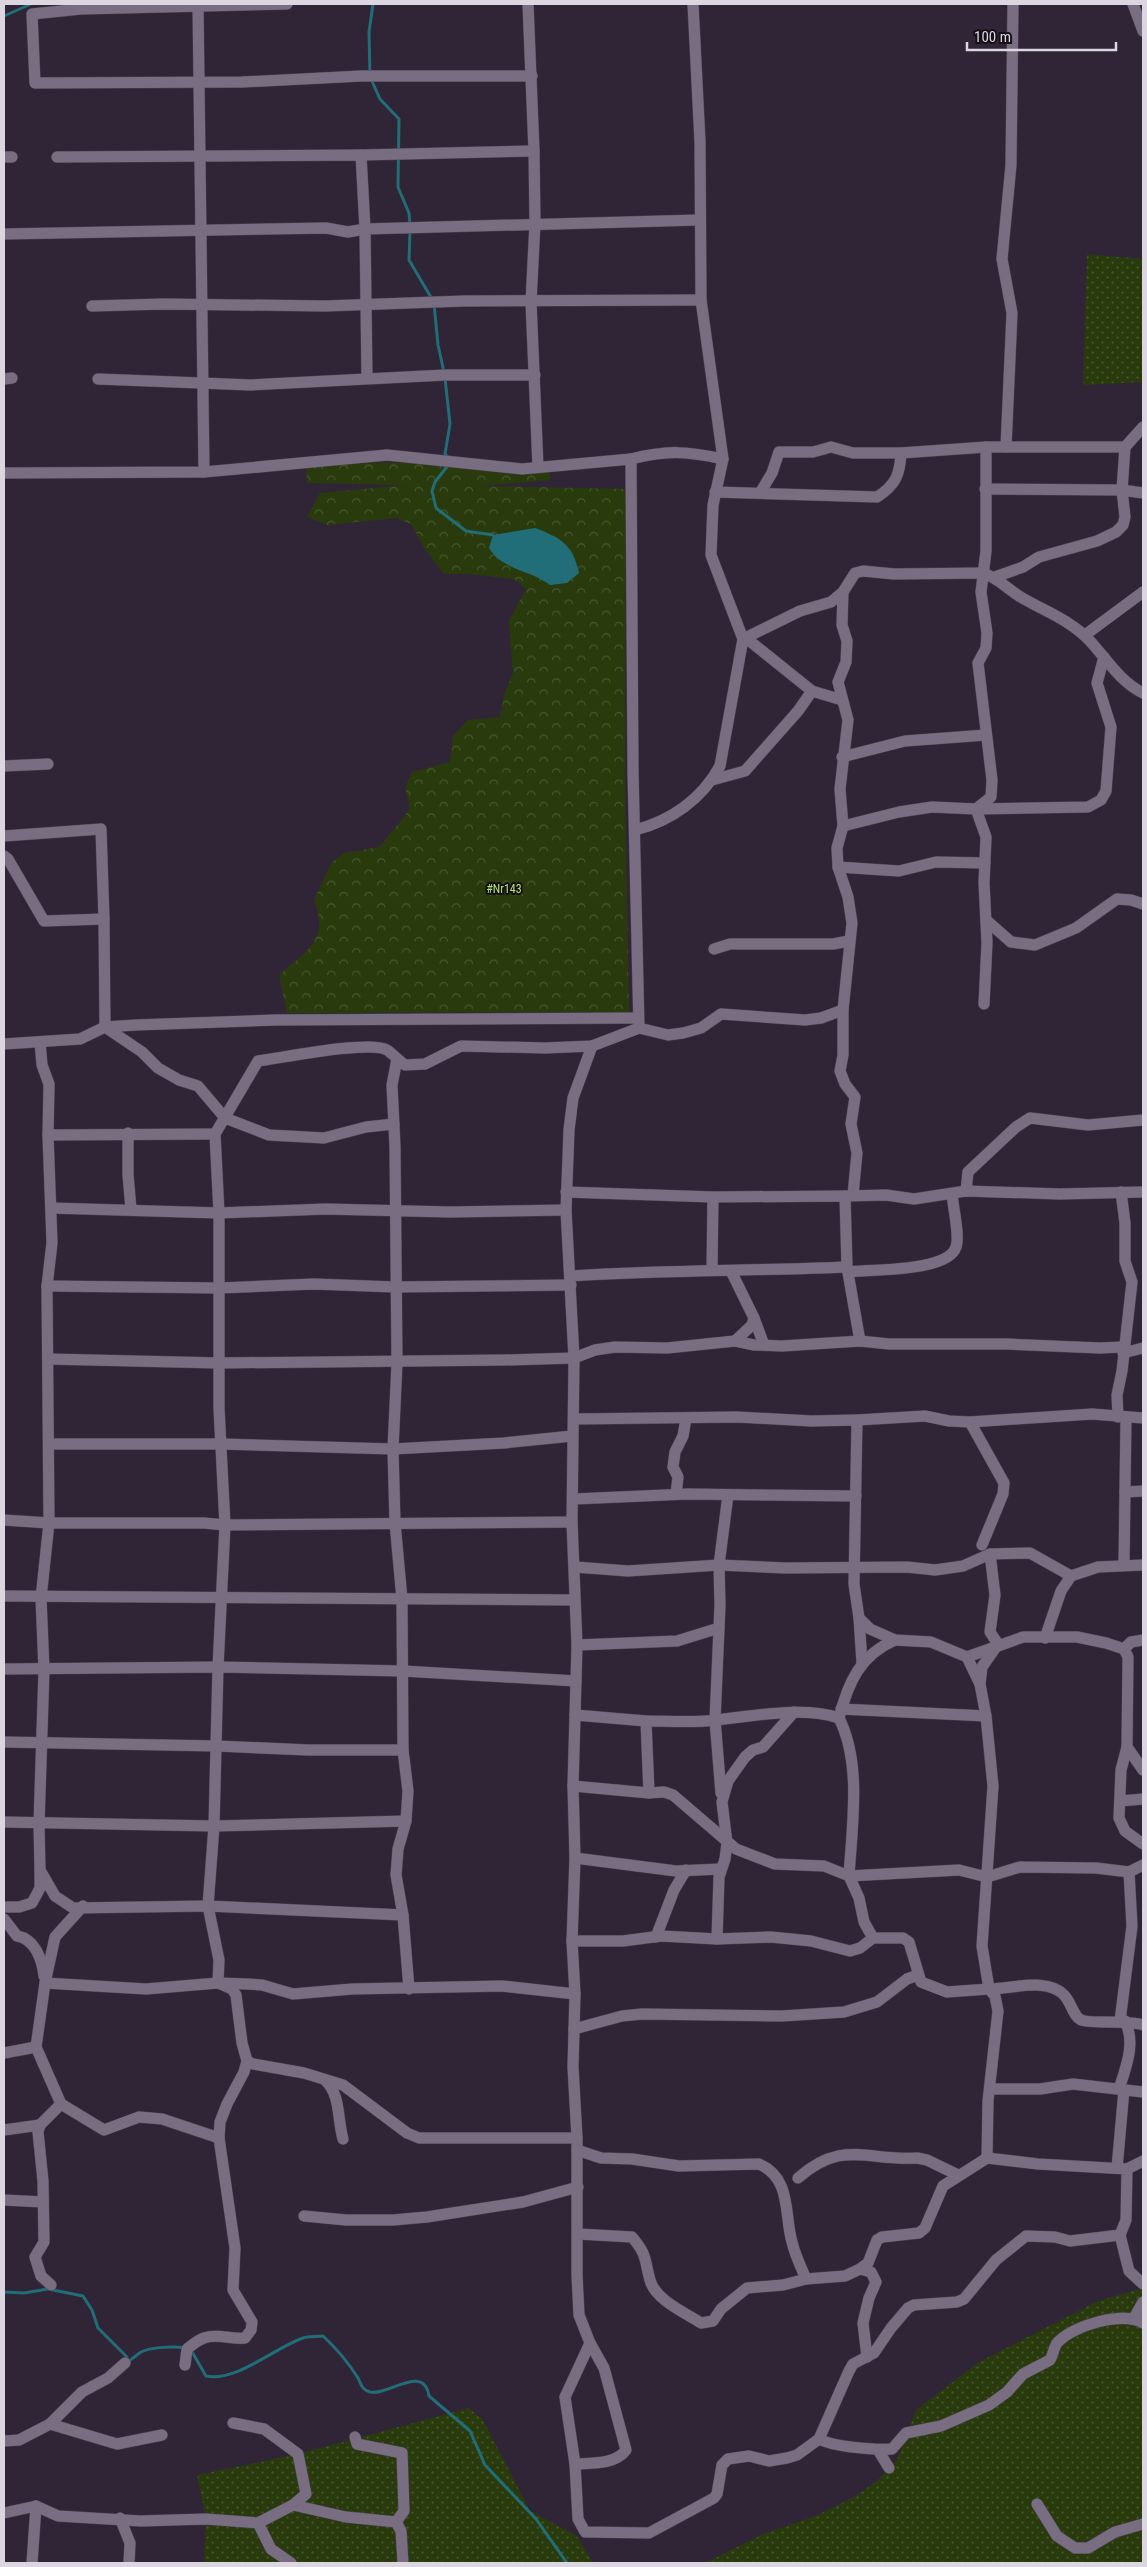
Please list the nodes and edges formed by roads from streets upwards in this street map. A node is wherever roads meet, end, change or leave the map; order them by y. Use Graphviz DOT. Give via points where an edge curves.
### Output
graph roads {
  1 [pos="287,4"];
  2 [pos="528,4"];
  3 [pos="693,4"];
  4 [pos="1013,4"];
  5 [pos="1133,4"];
  6 [pos="198,5"];
  7 [pos="1143,31"];
  8 [pos="532,76"];
  9 [pos="198,82"];
  10 [pos="534,151"];
  11 [pos="361,155"];
  12 [pos="57,156"];
  13 [pos="202,157"];
  14 [pos="700,220"];
  15 [pos="535,224"];
  16 [pos="365,230"];
  17 [pos="200,231"];
  18 [pos="4,234"];
  19 [pos="701,300"];
  20 [pos="532,302"];
  21 [pos="365,304"];
  22 [pos="202,305"];
  23 [pos="92,306"];
  24 [pos="534,375"];
  25 [pos="367,378"];
  26 [pos="98,379"];
  27 [pos="203,384"];
  28 [pos="1143,427"];
  29 [pos="986,447"];
  30 [pos="1006,447"];
  31 [pos="1125,447"];
  32 [pos="901,453"];
  33 [pos="723,459"];
  34 [pos="631,460"];
  35 [pos="538,467"];
  36 [pos="204,472"];
  37 [pos="4,474"];
  38 [pos="985,489"];
  39 [pos="1122,490"];
  40 [pos="715,492"];
  41 [pos="1143,493"];
  42 [pos="760,494"];
  43 [pos="983,573"];
  44 [pos="995,577"];
  45 [pos="842,592"];
  46 [pos="1143,592"];
  47 [pos="1085,636"];
  48 [pos="744,639"];
  49 [pos="1104,657"];
  50 [pos="812,691"];
  51 [pos="1143,693"];
  52 [pos="842,700"];
  53 [pos="986,735"];
  54 [pos="842,757"];
  55 [pos="48,764"];
  56 [pos="4,766"];
  57 [pos="712,780"];
  58 [pos="976,809"];
  59 [pos="843,826"];
  60 [pos="635,830"];
  61 [pos="4,836"];
  62 [pos="4,856"];
  63 [pos="984,863"];
  64 [pos="838,867"];
  65 [pos="1143,904"];
  66 [pos="104,919"];
  67 [pos="986,920"];
  68 [pos="849,941"];
  69 [pos="714,950"];
  70 [pos="984,1004"];
  71 [pos="843,1010"];
  72 [pos="639,1023"];
  73 [pos="105,1027"];
  74 [pos="40,1042"];
  75 [pos="4,1044"];
  76 [pos="592,1046"];
  77 [pos="397,1059"];
  78 [pos="225,1118"];
  79 [pos="1143,1120"];
  80 [pos="394,1124"];
  81 [pos="128,1133"];
  82 [pos="215,1134"];
  83 [pos="48,1135"];
  84 [pos="966,1191"];
  85 [pos="566,1192"];
  86 [pos="1121,1192"];
  87 [pos="1143,1192"];
  88 [pos="952,1194"];
  89 [pos="849,1196"];
  90 [pos="713,1197"];
  91 [pos="51,1208"];
  92 [pos="131,1209"];
  93 [pos="396,1210"];
  94 [pos="566,1210"];
  95 [pos="218,1213"];
  96 [pos="848,1269"];
  97 [pos="712,1270"];
  98 [pos="731,1271"];
  99 [pos="570,1280"];
  100 [pos="47,1286"];
  101 [pos="395,1287"];
  102 [pos="219,1288"];
  103 [pos="754,1318"];
  104 [pos="735,1341"];
  105 [pos="860,1341"];
  106 [pos="764,1345"];
  107 [pos="1143,1348"];
  108 [pos="1123,1350"];
  109 [pos="574,1358"];
  110 [pos="48,1359"];
  111 [pos="397,1362"];
  112 [pos="219,1364"];
  113 [pos="1122,1417"];
  114 [pos="686,1418"];
  115 [pos="1143,1418"];
  116 [pos="575,1419"];
  117 [pos="857,1420"];
  118 [pos="970,1422"];
  119 [pos="572,1436"];
  120 [pos="50,1444"];
  121 [pos="221,1444"];
  122 [pos="393,1449"];
  123 [pos="1143,1491"];
  124 [pos="1125,1492"];
  125 [pos="676,1494"];
  126 [pos="728,1495"];
  127 [pos="856,1496"];
  128 [pos="574,1499"];
  129 [pos="4,1520"];
  130 [pos="572,1522"];
  131 [pos="49,1523"];
  132 [pos="395,1524"];
  133 [pos="225,1525"];
  134 [pos="982,1545"];
  135 [pos="990,1554"];
  136 [pos="719,1565"];
  137 [pos="1124,1565"];
  138 [pos="1143,1565"];
  139 [pos="575,1567"];
  140 [pos="854,1568"];
  141 [pos="1071,1576"];
  142 [pos="4,1596"];
  143 [pos="41,1598"];
  144 [pos="222,1599"];
  145 [pos="402,1599"];
  146 [pos="574,1600"];
  147 [pos="858,1618"];
  148 [pos="719,1628"];
  149 [pos="1045,1638"];
  150 [pos="895,1640"];
  151 [pos="1143,1640"];
  152 [pos="998,1644"];
  153 [pos="577,1645"];
  154 [pos="1124,1649"];
  155 [pos="967,1656"];
  156 [pos="862,1663"];
  157 [pos="218,1667"];
  158 [pos="4,1669"];
  159 [pos="44,1670"];
  160 [pos="403,1671"];
  161 [pos="576,1681"];
  162 [pos="980,1684"];
  163 [pos="794,1712"];
  164 [pos="840,1714"];
  165 [pos="575,1715"];
  166 [pos="986,1716"];
  167 [pos="715,1720"];
  168 [pos="646,1721"];
  169 [pos="4,1742"];
  170 [pos="41,1743"];
  171 [pos="217,1746"];
  172 [pos="1127,1747"];
  173 [pos="403,1750"];
  174 [pos="1143,1770"];
  175 [pos="573,1786"];
  176 [pos="649,1793"];
  177 [pos="1143,1799"];
  178 [pos="1120,1801"];
  179 [pos="722,1802"];
  180 [pos="406,1821"];
  181 [pos="4,1822"];
  182 [pos="39,1824"];
  183 [pos="214,1826"];
  184 [pos="727,1843"];
  185 [pos="1143,1844"];
  186 [pos="575,1858"];
  187 [pos="1143,1865"];
  188 [pos="720,1869"];
  189 [pos="40,1870"];
  190 [pos="686,1870"];
  191 [pos="1129,1872"];
  192 [pos="849,1876"];
  193 [pos="987,1877"];
  194 [pos="84,1906"];
  195 [pos="208,1906"];
  196 [pos="4,1907"];
  197 [pos="403,1915"];
  198 [pos="4,1919"];
  199 [pos="656,1937"];
  200 [pos="873,1938"];
  201 [pos="717,1939"];
  202 [pos="572,1942"];
  203 [pos="918,1975"];
  204 [pos="45,1983"];
  205 [pos="218,1983"];
  206 [pos="409,1989"];
  207 [pos="989,1989"];
  208 [pos="575,1994"];
  209 [pos="1123,2021"];
  210 [pos="1143,2024"];
  211 [pos="574,2029"];
  212 [pos="36,2047"];
  213 [pos="4,2053"];
  214 [pos="247,2061"];
  215 [pos="323,2079"];
  216 [pos="990,2089"];
  217 [pos="1122,2090"];
  218 [pos="1143,2092"];
  219 [pos="61,2104"];
  220 [pos="40,2125"];
  221 [pos="4,2130"];
  222 [pos="219,2138"];
  223 [pos="343,2139"];
  224 [pos="577,2144"];
  225 [pos="987,2158"];
  226 [pos="1143,2161"];
  227 [pos="1122,2169"];
  228 [pos="958,2175"];
  229 [pos="798,2178"];
  230 [pos="578,2187"];
  231 [pos="4,2200"];
  232 [pos="43,2202"];
  233 [pos="304,2216"];
  234 [pos="578,2234"];
  235 [pos="1120,2235"];
  236 [pos="860,2269"];
  237 [pos="806,2279"];
  238 [pos="1143,2284"];
  239 [pos="51,2285"];
  240 [pos="1143,2302"];
  241 [pos="1139,2320"];
  242 [pos="590,2343"];
  243 [pos="868,2357"];
  244 [pos="125,2363"];
  245 [pos="185,2365"];
  246 [pos="233,2423"];
  247 [pos="50,2424"];
  248 [pos="162,2435"];
  249 [pos="355,2437"];
  250 [pos="819,2439"];
  251 [pos="4,2441"];
  252 [pos="878,2450"];
  253 [pos="574,2464"];
  254 [pos="888,2468"];
  255 [pos="1037,2504"];
  256 [pos="294,2505"];
  257 [pos="36,2506"];
  258 [pos="4,2513"];
  259 [pos="120,2518"];
  260 [pos="396,2522"];
  261 [pos="258,2523"];
  262 [pos="1143,2524"];
  263 [pos="32,2563"];
  264 [pos="129,2563"];
  265 [pos="291,2563"];
  266 [pos="403,2563"];
  1 -- 6 [label="street"];
  2 -- 8 [label="street"];
  3 -- 14 [label="street" via="700,142"];
  4 -- 30 [label="street" via="1012,166 1002,259 1012,313"];
  5 -- 7 [label="street"];
  6 -- 9 [label="street"];
  6 -- 9 [label="street" via="32,14 35,83"];
  8 -- 9 [label="street" via="360,76"];
  8 -- 10 [label="street"];
  9 -- 13 [label="street"];
  10 -- 11 [label="street"];
  10 -- 15 [label="street"];
  11 -- 13 [label="street"];
  11 -- 16 [label="street"];
  12 -- 13 [label="street"];
  13 -- 17 [label="street"];
  14 -- 15 [label="street"];
  14 -- 19 [label="street"];
  15 -- 16 [label="street"];
  15 -- 20 [label="street"];
  16 -- 17 [label="street"];
  16 -- 21 [label="street"];
  17 -- 18 [label="street"];
  17 -- 22 [label="street"];
  19 -- 20 [label="street"];
  19 -- 33 [label="street"];
  20 -- 21 [label="street"];
  20 -- 24 [label="street"];
  21 -- 22 [label="street"];
  21 -- 25 [label="street"];
  22 -- 23 [label="street"];
  22 -- 27 [label="street"];
  24 -- 25 [label="street" via="445,374"];
  24 -- 35 [label="street"];
  25 -- 27 [label="street" via="251,385"];
  26 -- 27 [label="street"];
  27 -- 36 [label="street"];
  28 -- 31 [label="street"];
  29 -- 30 [label="street"];
  29 -- 32 [label="street"];
  29 -- 38 [label="street"];
  30 -- 31 [label="street"];
  31 -- 39 [label="street"];
  32 -- 42 [label="street" via="854,453 831,447 813,452 779,452"];
  32 -- 42 [label="street" via="900,471 891,488 877,496"];
  33 -- 34 [label="street" via="661,452"];
  33 -- 40 [label="street"];
  34 -- 35 [label="street"];
  34 -- 60 [label="street"];
  35 -- 36 [label="street" via="522,469 386,456"];
  36 -- 37 [label="street"];
  38 -- 39 [label="street"];
  38 -- 43 [label="street"];
  39 -- 41 [label="street"];
  39 -- 44 [label="street" via="1125,517 1116,532 1097,541 1040,557 1023,568"];
  40 -- 42 [label="street"];
  40 -- 48 [label="street" via="713,564"];
  43 -- 44 [label="street"];
  43 -- 45 [label="street" via="863,571 855,573"];
  43 -- 53 [label="street" via="981,592 988,633 986,648 978,663"];
  44 -- 47 [label="street" via="1025,600 1056,615"];
  45 -- 48 [label="street" via="831,602 800,611"];
  45 -- 52 [label="street" via="842,624 847,641 846,662 838,682"];
  46 -- 47 [label="street"];
  47 -- 49 [label="street"];
  48 -- 50 [label="street"];
  48 -- 57 [label="street" via="720,766"];
  49 -- 51 [label="street" via="1128,683"];
  49 -- 58 [label="street" via="1097,682 1111,727 1106,791 1101,800 1088,807"];
  50 -- 52 [label="street"];
  50 -- 57 [label="street" via="798,712 745,772"];
  52 -- 54 [label="street" via="848,720"];
  53 -- 54 [label="street" via="905,741"];
  53 -- 58 [label="street" via="991,797"];
  54 -- 59 [label="street"];
  55 -- 56 [label="street"];
  57 -- 60 [label="street" via="682,809 654,826"];
  58 -- 59 [label="street" via="932,806"];
  58 -- 63 [label="street" via="986,837"];
  59 -- 64 [label="street" via="837,848"];
  60 -- 72 [label="street"];
  61 -- 66 [label="street" via="101,829"];
  62 -- 66 [label="street" via="44,920"];
  63 -- 64 [label="street" via="936,862 899,871"];
  63 -- 67 [label="street"];
  64 -- 68 [label="street" via="850,909"];
  65 -- 67 [label="street" via="1118,899 1076,928 1035,945 1011,942"];
  66 -- 73 [label="street"];
  67 -- 70 [label="street"];
  68 -- 69 [label="street" via="833,944 730,944"];
  68 -- 71 [label="street"];
  71 -- 72 [label="street" via="805,1020 721,1014 701,1028 668,1035"];
  71 -- 89 [label="street" via="840,1070 845,1084 855,1096 851,1124 857,1153"];
  72 -- 73 [label="street" via="276,1020"];
  72 -- 76 [label="street"];
  73 -- 74 [label="street" via="80,1039"];
  73 -- 78 [label="street" via="142,1052 158,1068 198,1086"];
  74 -- 75 [label="street"];
  74 -- 83 [label="street" via="42,1065 49,1084"];
  76 -- 77 [label="street" via="461,1046 425,1064 405,1065"];
  76 -- 85 [label="street" via="574,1098"];
  77 -- 78 [label="street" via="386,1049 364,1048 318,1051 258,1061"];
  77 -- 80 [label="street" via="392,1085"];
  78 -- 80 [label="street" via="269,1135 306,1138 324,1138 366,1127"];
  78 -- 82 [label="street"];
  79 -- 84 [label="street" via="1088,1125 1030,1118 968,1172"];
  80 -- 93 [label="street"];
  81 -- 82 [label="street"];
  81 -- 83 [label="street"];
  81 -- 92 [label="street"];
  82 -- 95 [label="street"];
  83 -- 91 [label="street"];
  84 -- 86 [label="street"];
  84 -- 88 [label="street"];
  85 -- 90 [label="street"];
  85 -- 94 [label="street"];
  86 -- 87 [label="street"];
  86 -- 108 [label="street" via="1125,1261 1132,1282"];
  88 -- 89 [label="street" via="914,1199 886,1195"];
  88 -- 96 [label="street" via="957,1245 953,1254 941,1261 919,1266"];
  89 -- 90 [label="street"];
  89 -- 96 [label="street"];
  90 -- 97 [label="street"];
  91 -- 92 [label="street"];
  91 -- 100 [label="street" via="52,1244"];
  92 -- 95 [label="street"];
  93 -- 94 [label="street"];
  93 -- 95 [label="street"];
  93 -- 101 [label="street"];
  94 -- 99 [label="street"];
  95 -- 102 [label="street"];
  96 -- 98 [label="street"];
  96 -- 105 [label="street"];
  97 -- 98 [label="street"];
  97 -- 99 [label="street"];
  98 -- 103 [label="street"];
  99 -- 101 [label="street"];
  99 -- 109 [label="street"];
  100 -- 102 [label="street"];
  100 -- 110 [label="street"];
  101 -- 102 [label="street" via="314,1284"];
  101 -- 111 [label="street"];
  102 -- 112 [label="street"];
  103 -- 104 [label="street" via="752,1325"];
  103 -- 106 [label="street"];
  104 -- 106 [label="street"];
  104 -- 109 [label="street" via="667,1348 615,1347"];
  105 -- 106 [label="street"];
  105 -- 108 [label="street"];
  107 -- 108 [label="street"];
  108 -- 113 [label="street" via="1117,1395"];
  109 -- 111 [label="street"];
  109 -- 116 [label="street"];
  110 -- 112 [label="street"];
  110 -- 120 [label="street"];
  111 -- 112 [label="street"];
  111 -- 122 [label="street"];
  112 -- 121 [label="street"];
  113 -- 115 [label="street"];
  113 -- 118 [label="street" via="1068,1415"];
  113 -- 124 [label="street"];
  114 -- 116 [label="street"];
  114 -- 117 [label="street"];
  114 -- 125 [label="street" via="683,1436 674,1452 673,1467 678,1478"];
  116 -- 119 [label="street"];
  117 -- 118 [label="street" via="925,1416"];
  117 -- 127 [label="street"];
  118 -- 134 [label="street" via="1004,1483 1003,1494"];
  119 -- 122 [label="street"];
  119 -- 128 [label="street"];
  120 -- 121 [label="street"];
  120 -- 131 [label="street"];
  121 -- 122 [label="street"];
  121 -- 133 [label="street"];
  122 -- 132 [label="street"];
  123 -- 124 [label="street"];
  124 -- 137 [label="street"];
  125 -- 126 [label="street"];
  125 -- 128 [label="street"];
  126 -- 127 [label="street"];
  126 -- 136 [label="street"];
  127 -- 140 [label="street"];
  128 -- 130 [label="street"];
  129 -- 131 [label="street"];
  130 -- 132 [label="street"];
  130 -- 139 [label="street"];
  131 -- 133 [label="street"];
  131 -- 143 [label="street"];
  132 -- 133 [label="street"];
  132 -- 145 [label="street"];
  133 -- 144 [label="street"];
  135 -- 140 [label="street" via="946,1570"];
  135 -- 141 [label="street" via="1030,1553"];
  135 -- 152 [label="street" via="995,1595 990,1632"];
  136 -- 139 [label="street" via="628,1571"];
  136 -- 140 [label="street"];
  136 -- 148 [label="street"];
  137 -- 138 [label="street"];
  137 -- 141 [label="street" via="1087,1569"];
  139 -- 146 [label="street"];
  140 -- 147 [label="street"];
  141 -- 149 [label="street" via="1061,1591"];
  142 -- 143 [label="street"];
  143 -- 144 [label="street"];
  143 -- 159 [label="street"];
  144 -- 145 [label="street"];
  144 -- 157 [label="street"];
  145 -- 146 [label="street"];
  145 -- 160 [label="street"];
  146 -- 153 [label="street"];
  147 -- 150 [label="street" via="870,1629"];
  147 -- 156 [label="street"];
  148 -- 153 [label="street" via="677,1641"];
  148 -- 167 [label="street"];
  149 -- 152 [label="street" via="1023,1637"];
  149 -- 154 [label="street" via="1090,1639"];
  150 -- 155 [label="street" via="931,1642"];
  150 -- 156 [label="street"];
  151 -- 154 [label="street" via="1131,1642"];
  152 -- 155 [label="street"];
  152 -- 162 [label="street" via="982,1667"];
  153 -- 161 [label="street"];
  154 -- 172 [label="street" via="1128,1657"];
  155 -- 162 [label="street"];
  156 -- 164 [label="street" via="846,1689"];
  157 -- 159 [label="street"];
  157 -- 160 [label="street"];
  157 -- 171 [label="street"];
  158 -- 159 [label="street"];
  159 -- 170 [label="street"];
  160 -- 161 [label="street"];
  160 -- 173 [label="street"];
  161 -- 165 [label="street"];
  162 -- 166 [label="street"];
  163 -- 164 [label="street"];
  163 -- 167 [label="street"];
  163 -- 179 [label="street" via="763,1747 753,1750 740,1764 728,1781"];
  164 -- 166 [label="street"];
  164 -- 192 [label="street" via="847,1736 852,1777"];
  165 -- 168 [label="street"];
  165 -- 175 [label="street"];
  166 -- 193 [label="street" via="993,1786"];
  167 -- 168 [label="street"];
  167 -- 179 [label="street"];
  168 -- 176 [label="street"];
  169 -- 170 [label="street"];
  170 -- 171 [label="street"];
  170 -- 182 [label="street"];
  171 -- 173 [label="street"];
  171 -- 183 [label="street"];
  172 -- 174 [label="street"];
  172 -- 178 [label="street" via="1121,1770"];
  173 -- 180 [label="street" via="407,1772"];
  175 -- 176 [label="street"];
  175 -- 186 [label="street"];
  176 -- 184 [label="street" via="673,1795"];
  177 -- 178 [label="street"];
  178 -- 185 [label="street" via="1120,1824"];
  179 -- 184 [label="street"];
  180 -- 183 [label="street"];
  180 -- 197 [label="street" via="398,1850 396,1875"];
  181 -- 182 [label="street"];
  182 -- 183 [label="street"];
  182 -- 189 [label="street"];
  183 -- 195 [label="street"];
  184 -- 188 [label="street"];
  184 -- 192 [label="street" via="775,1864 824,1866"];
  186 -- 190 [label="street" via="653,1869"];
  186 -- 202 [label="street"];
  187 -- 191 [label="street"];
  188 -- 190 [label="street"];
  188 -- 201 [label="street"];
  189 -- 194 [label="street" via="55,1896 73,1908"];
  189 -- 196 [label="street" via="40,1888 32,1903"];
  190 -- 199 [label="street" via="674,1890"];
  191 -- 193 [label="street" via="1020,1867"];
  191 -- 209 [label="street" via="1132,1926"];
  192 -- 193 [label="street" via="959,1870"];
  192 -- 200 [label="street" via="859,1898 864,1922"];
  193 -- 207 [label="street" via="982,1946"];
  194 -- 195 [label="street"];
  194 -- 204 [label="street" via="56,1937"];
  195 -- 197 [label="street"];
  195 -- 205 [label="street" via="219,1960"];
  197 -- 206 [label="street"];
  198 -- 204 [label="street" via="17,1936 33,1943 43,1964"];
  199 -- 201 [label="street"];
  199 -- 202 [label="street"];
  200 -- 201 [label="street" via="850,1951 771,1937"];
  200 -- 203 [label="street" via="903,1938 909,1942"];
  202 -- 208 [label="street"];
  203 -- 207 [label="street" via="925,1984 947,1992"];
  203 -- 211 [label="street" via="907,1979 876,2002 844,2012 782,2016 642,2014"];
  204 -- 205 [label="street" via="146,1989"];
  204 -- 212 [label="street"];
  205 -- 206 [label="street" via="262,1985 294,1994"];
  205 -- 214 [label="street" via="232,1989 236,1995"];
  206 -- 208 [label="street" via="502,1986"];
  207 -- 209 [label="street" via="1042,1985 1058,1989 1084,2021"];
  207 -- 216 [label="street" via="996,1996 998,2012"];
  208 -- 211 [label="street"];
  209 -- 210 [label="street"];
  209 -- 217 [label="street" via="1130,2031"];
  211 -- 224 [label="street" via="572,2067"];
  212 -- 213 [label="street"];
  212 -- 219 [label="street"];
  214 -- 215 [label="street"];
  214 -- 222 [label="street" via="220,2122"];
  215 -- 223 [label="street" via="334,2091"];
  215 -- 224 [label="street" via="343,2084 418,2138"];
  216 -- 217 [label="street" via="1040,2089 1072,2084"];
  216 -- 225 [label="street"];
  217 -- 218 [label="street"];
  217 -- 227 [label="street"];
  219 -- 220 [label="street"];
  219 -- 222 [label="street" via="104,2130 139,2117 154,2118"];
  220 -- 221 [label="street"];
  220 -- 232 [label="street"];
  222 -- 245 [label="street" via="235,2248 233,2290 252,2322 251,2330 245,2338 204,2338 187,2349"];
  224 -- 230 [label="street"];
  224 -- 237 [label="street" via="601,2158 679,2166 759,2164 766,2167 784,2194 791,2240"];
  225 -- 227 [label="street"];
  225 -- 228 [label="street"];
  226 -- 227 [label="street"];
  227 -- 235 [label="street" via="1126,2220"];
  228 -- 229 [label="street" via="917,2158 841,2154 818,2161"];
  228 -- 236 [label="street" via="943,2186 925,2228 909,2236 889,2234 877,2240 868,2262"];
  230 -- 233 [label="street" via="523,2202 427,2217 346,2220"];
  230 -- 234 [label="street"];
  231 -- 232 [label="street"];
  232 -- 239 [label="street" via="44,2242 35,2257 41,2276"];
  234 -- 237 [label="street" via="632,2237 642,2248 649,2266 650,2282 660,2296 701,2323 713,2321 721,2309 747,2288"];
  234 -- 242 [label="street" via="579,2315"];
  235 -- 238 [label="street" via="1129,2271"];
  235 -- 243 [label="street" via="1070,2241 1026,2236 996,2260 964,2299 908,2308"];
  236 -- 237 [label="street" via="845,2276"];
  236 -- 243 [label="street" via="871,2272 876,2282 864,2324"];
  240 -- 241 [label="street"];
  241 -- 252 [label="street" via="1096,2323 1071,2332 1056,2344 1050,2360 1017,2378 1000,2398 958,2420 906,2433 892,2449"];
  242 -- 253 [label="street" via="565,2397"];
  242 -- 253 [label="street" via="604,2368 626,2450 621,2457 600,2463"];
  243 -- 250 [label="street" via="853,2364"];
  244 -- 247 [label="street" via="108,2378 82,2392"];
  246 -- 256 [label="street" via="264,2429 298,2454 306,2494"];
  247 -- 248 [label="street" via="117,2444"];
  247 -- 251 [label="street" via="19,2440"];
  249 -- 260 [label="street" via="357,2444 402,2453 404,2511"];
  250 -- 252 [label="street"];
  250 -- 253 [label="street" via="797,2455 787,2458 769,2460 748,2456 728,2459 722,2465 714,2498 649,2533 585,2532 578,2519"];
  252 -- 254 [label="street"];
  255 -- 262 [label="street" via="1057,2536 1075,2548 1088,2548 1114,2532"];
  256 -- 260 [label="street" via="346,2517"];
  256 -- 261 [label="street"];
  257 -- 258 [label="street"];
  257 -- 259 [label="street" via="58,2516"];
  257 -- 263 [label="street"];
  259 -- 261 [label="street"];
  259 -- 264 [label="street" via="130,2543"];
  260 -- 266 [label="street" via="401,2531"];
  261 -- 265 [label="street" via="271,2549"];
}
